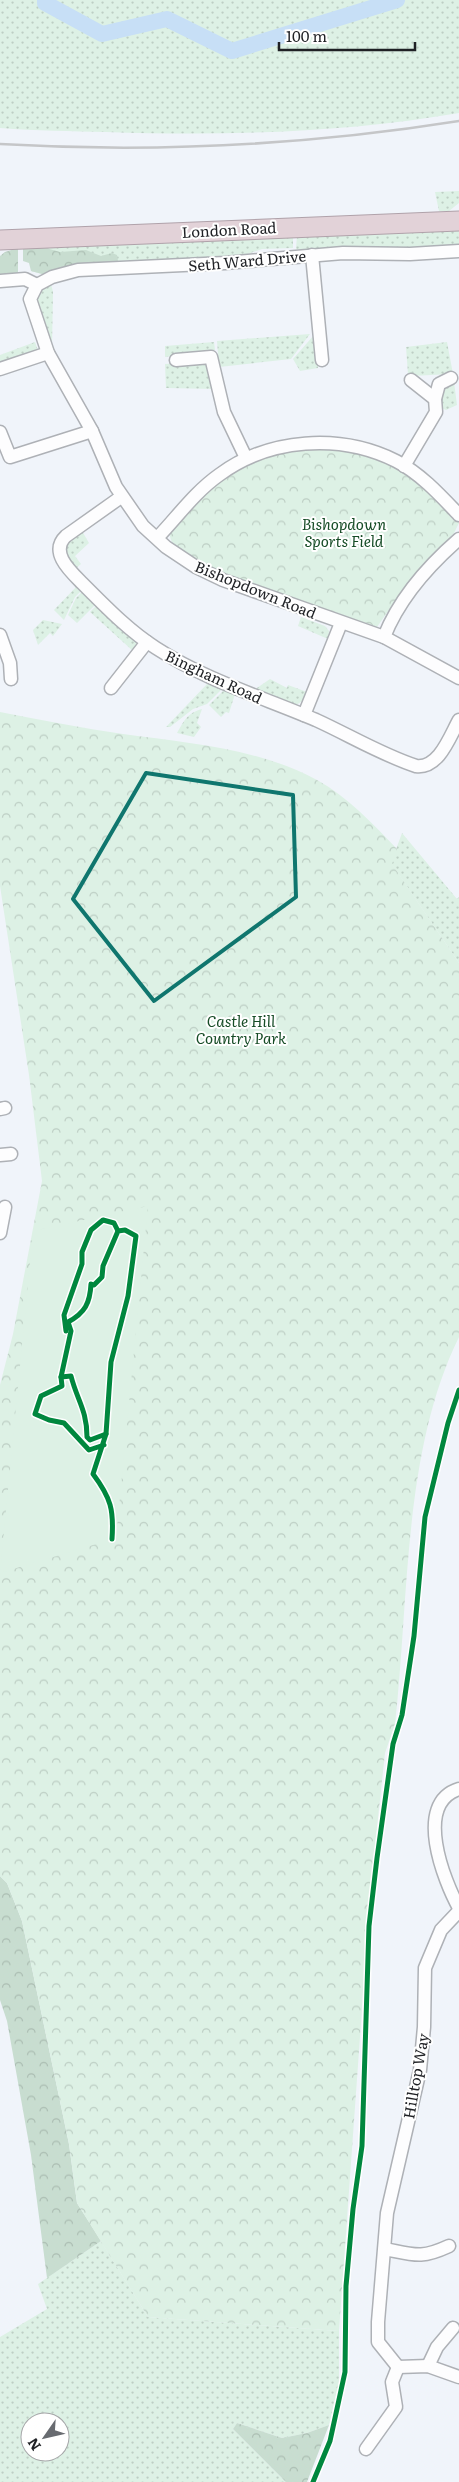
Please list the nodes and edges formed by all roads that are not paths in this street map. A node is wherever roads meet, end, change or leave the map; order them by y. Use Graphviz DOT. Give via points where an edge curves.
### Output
graph roads {
  1 [pos="459,221"];
  2 [pos="0,240"];
  3 [pos="459,251"];
  4 [pos="312,255"];
  5 [pos="0,281"];
  6 [pos="37,284"];
  7 [pos="48,353"];
  8 [pos="176,360"];
  9 [pos="322,360"];
  10 [pos="0,369"];
  11 [pos="451,378"];
  12 [pos="411,380"];
  13 [pos="435,399"];
  14 [pos="92,431"];
  15 [pos="0,432"];
  16 [pos="246,458"];
  17 [pos="404,466"];
  18 [pos="122,497"];
  19 [pos="459,515"];
  20 [pos="158,537"];
  21 [pos="459,539"];
  22 [pos="341,623"];
  23 [pos="0,635"];
  24 [pos="384,637"];
  25 [pos="147,642"];
  26 [pos="459,678"];
  27 [pos="12,679"];
  28 [pos="111,688"];
  29 [pos="304,715"];
  30 [pos="459,720"];
  31 [pos="5,1207"];
  32 [pos="0,1233"];
  33 [pos="458,1790"];
  34 [pos="459,1910"];
  35 [pos="449,2246"];
  36 [pos="385,2249"];
  37 [pos="453,2328"];
  38 [pos="428,2366"];
  39 [pos="398,2367"];
  40 [pos="459,2376"];
  41 [pos="366,2448"];
  1 -- 2 [label="highway, London Road"];
  3 -- 4 [label="street, Seth Ward Drive"];
  4 -- 6 [label="street, Seth Ward Drive" via="78,270"];
  4 -- 9 [label="street"];
  5 -- 6 [label="street" via="25,279"];
  6 -- 7 [label="street, Bishopdown Road" via="30,299"];
  7 -- 10 [label="street"];
  7 -- 14 [label="street, Bishopdown Road"];
  8 -- 16 [label="street" via="211,357 224,412"];
  11 -- 13 [label="street" via="439,384"];
  12 -- 13 [label="street"];
  13 -- 17 [label="street" via="436,412"];
  14 -- 15 [label="street" via="10,457"];
  14 -- 18 [label="street, Bishopdown Road"];
  16 -- 17 [label="street" via="288,445 328,444 373,452"];
  16 -- 20 [label="street" via="206,484"];
  17 -- 19 [label="street"];
  18 -- 20 [label="street, Bishopdown Road" via="144,526"];
  18 -- 25 [label="street, Bingham Road" via="69,534 61,542 59,550 64,563 80,581"];
  20 -- 22 [label="street, Bishopdown Road" via="174,553 210,574"];
  21 -- 24 [label="street" via="413,587 388,625"];
  22 -- 24 [label="street, Bishopdown Road"];
  22 -- 29 [label="street"];
  23 -- 27 [label="street"];
  24 -- 26 [label="street, Bishopdown Road"];
  25 -- 28 [label="street"];
  25 -- 29 [label="street, Bingham Road" via="210,677"];
  29 -- 30 [label="street, Bingham Road" via="420,767 438,758"];
  31 -- 32 [label="street"];
  33 -- 34 [label="street" via="440,1804 435,1823 443,1872"];
  34 -- 36 [label="street, Hilltop Way" via="441,1930 424,1968 420,2070 387,2213"];
  35 -- 36 [label="street" via="420,2256"];
  36 -- 39 [label="street, Hilltop Way" via="378,2342"];
  37 -- 38 [label="street"];
  38 -- 39 [label="street"];
  38 -- 40 [label="street"];
  39 -- 41 [label="street" via="392,2382 396,2407"];
}
